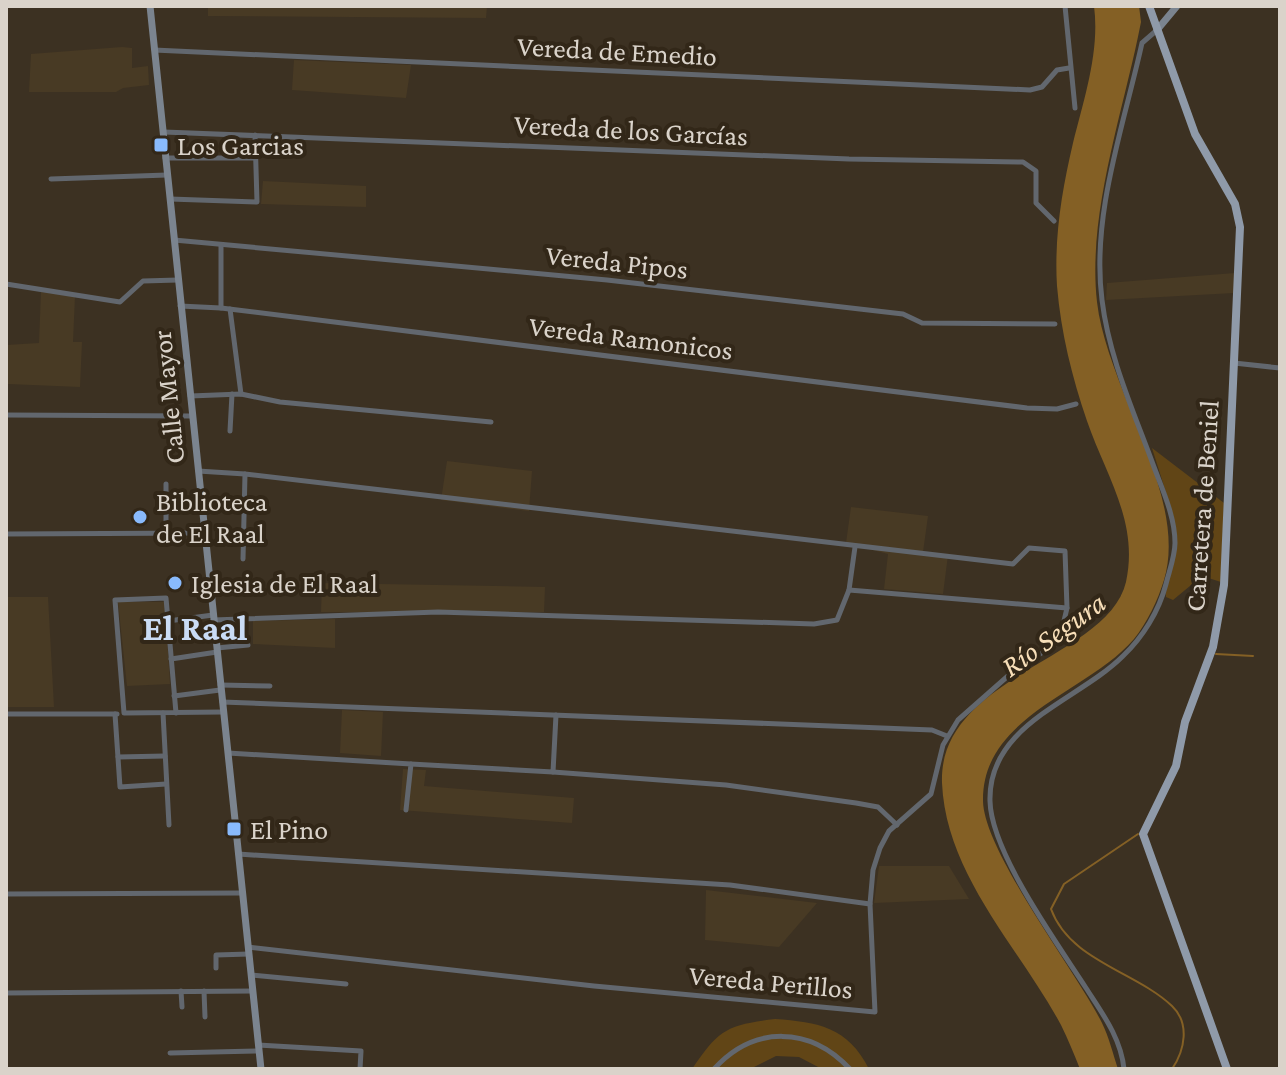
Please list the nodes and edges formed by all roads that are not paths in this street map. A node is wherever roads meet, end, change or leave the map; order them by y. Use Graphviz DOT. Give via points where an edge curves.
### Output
graph roads {
  1 [pos="150,6"];
  2 [pos="1065,6"];
  3 [pos="1149,6"];
  4 [pos="1177,6"];
  5 [pos="1157,30"];
  6 [pos="154,50"];
  7 [pos="1069,68"];
  8 [pos="1075,108"];
  9 [pos="163,132"];
  10 [pos="255,135"];
  11 [pos="165,158"];
  12 [pos="255,158"];
  13 [pos="167,175"];
  14 [pos="51,179"];
  15 [pos="169,199"];
  16 [pos="1054,221"];
  17 [pos="174,240"];
  18 [pos="221,245"];
  19 [pos="178,280"];
  20 [pos="6,284"];
  21 [pos="180,306"];
  22 [pos="221,308"];
  23 [pos="230,309"];
  24 [pos="1055,324"];
  25 [pos="1234,363"];
  26 [pos="1280,368"];
  27 [pos="232,394"];
  28 [pos="241,394"];
  29 [pos="190,396"];
  30 [pos="1076,404"];
  31 [pos="6,415"];
  32 [pos="192,416"];
  33 [pos="491,422"];
  34 [pos="230,431"];
  35 [pos="198,471"];
  36 [pos="245,474"];
  37 [pos="166,484"];
  38 [pos="166,533"];
  39 [pos="204,533"];
  40 [pos="6,534"];
  41 [pos="855,547"];
  42 [pos="243,559"];
  43 [pos="849,590"];
  44 [pos="1067,608"];
  45 [pos="213,618"];
  46 [pos="168,621"];
  47 [pos="248,645"];
  48 [pos="216,650"];
  49 [pos="171,659"];
  50 [pos="270,686"];
  51 [pos="220,687"];
  52 [pos="174,696"];
  53 [pos="222,702"];
  54 [pos="223,712"];
  55 [pos="124,713"];
  56 [pos="163,713"];
  57 [pos="176,713"];
  58 [pos="6,714"];
  59 [pos="115,714"];
  60 [pos="556,715"];
  61 [pos="947,736"];
  62 [pos="227,753"];
  63 [pos="165,756"];
  64 [pos="118,757"];
  65 [pos="411,764"];
  66 [pos="553,772"];
  67 [pos="166,784"];
  68 [pos="406,810"];
  69 [pos="169,825"];
  70 [pos="897,825"];
  71 [pos="238,854"];
  72 [pos="242,893"];
  73 [pos="7,894"];
  74 [pos="870,904"];
  75 [pos="248,950"];
  76 [pos="216,968"];
  77 [pos="251,975"];
  78 [pos="346,984"];
  79 [pos="181,991"];
  80 [pos="204,991"];
  81 [pos="253,991"];
  82 [pos="6,993"];
  83 [pos="182,1007"];
  84 [pos="205,1017"];
  85 [pos="259,1048"];
  86 [pos="170,1053"];
  87 [pos="261,1069"];
  88 [pos="360,1069"];
  89 [pos="714,1069"];
  90 [pos="850,1069"];
  91 [pos="1124,1069"];
  92 [pos="1227,1069"];
  1 -- 6 [label="main road, Calle Mayor"];
  2 -- 7 [label="street"];
  3 -- 5 [label="main road, Carretera de Beniel"];
  4 -- 5 [label="main road"];
  5 -- 25 [label="main road, Carretera de Beniel" via="1195,134 1238,214"];
  5 -- 91 [label="street" via="1142,43 1108,194 1101,254 1102,299 1115,359 1170,511 1175,543 1166,587 1150,624 1123,657 1034,719 1012,742 995,767 990,797 992,821 1005,854 1112,1027"];
  6 -- 7 [label="street, Vereda de Emedio" via="1030,90 1042,87 1057,70"];
  6 -- 9 [label="main road, Calle Mayor"];
  7 -- 8 [label="street"];
  9 -- 10 [label="street, Vereda de los Garcías"];
  9 -- 11 [label="main road, Calle Mayor"];
  10 -- 12 [label="street"];
  10 -- 16 [label="street, Vereda de los Garcías" via="1023,162 1036,171 1036,203"];
  11 -- 12 [label="street"];
  11 -- 13 [label="main road, Calle Mayor"];
  12 -- 15 [label="street" via="257,202"];
  13 -- 14 [label="street"];
  13 -- 15 [label="main road, Calle Mayor"];
  15 -- 17 [label="main road, Calle Mayor"];
  17 -- 18 [label="street, Vereda Pipos"];
  17 -- 19 [label="main road, Calle Mayor"];
  18 -- 22 [label="street"];
  18 -- 24 [label="street, Vereda Pipos" via="747,295 903,314 922,323"];
  19 -- 20 [label="street" via="143,281 120,302"];
  19 -- 21 [label="main road, Calle Mayor"];
  21 -- 22 [label="street, Vereda Ramonicos"];
  21 -- 29 [label="main road, Calle Mayor"];
  22 -- 23 [label="street, Vereda Ramonicos"];
  23 -- 28 [label="street"];
  23 -- 30 [label="street, Vereda Ramonicos" via="1027,408"];
  25 -- 26 [label="street"];
  25 -- 92 [label="main road, Carretera de Beniel" via="1226,568 1215,637 1185,722 1176,766 1143,834"];
  27 -- 28 [label="street"];
  27 -- 29 [label="street"];
  27 -- 34 [label="street"];
  28 -- 33 [label="street"];
  29 -- 32 [label="main road, Calle Mayor"];
  31 -- 32 [label="street"];
  32 -- 35 [label="main road, Calle Mayor"];
  35 -- 36 [label="street"];
  35 -- 39 [label="main road, Calle Mayor"];
  36 -- 41 [label="street"];
  36 -- 42 [label="street"];
  37 -- 38 [label="street"];
  38 -- 39 [label="street"];
  38 -- 40 [label="street"];
  39 -- 45 [label="main road, Calle Mayor"];
  41 -- 43 [label="street"];
  41 -- 44 [label="street" via="1013,564 1029,548 1065,551"];
  43 -- 44 [label="street"];
  43 -- 45 [label="street" via="837,620 814,624 438,612"];
  44 -- 61 [label="street, Vereda Perillos" via="1059,642 978,700"];
  45 -- 46 [label="street"];
  45 -- 48 [label="main road, Calle Mayor"];
  46 -- 49 [label="street"];
  46 -- 55 [label="street" via="166,598 115,600"];
  47 -- 48 [label="street"];
  48 -- 49 [label="street"];
  48 -- 51 [label="main road, Calle Mayor"];
  49 -- 52 [label="street"];
  50 -- 51 [label="street"];
  51 -- 52 [label="street"];
  51 -- 53 [label="main road, Calle Mayor"];
  52 -- 57 [label="street"];
  53 -- 54 [label="main road, Calle Mayor"];
  53 -- 60 [label="street"];
  54 -- 57 [label="street"];
  54 -- 62 [label="main road, Calle Mayor"];
  55 -- 56 [label="street"];
  55 -- 59 [label="street"];
  56 -- 57 [label="street"];
  56 -- 63 [label="street"];
  58 -- 59 [label="street"];
  59 -- 64 [label="street"];
  60 -- 61 [label="street" via="932,730"];
  60 -- 66 [label="street"];
  61 -- 70 [label="street, Vereda Perillos" via="931,794"];
  62 -- 65 [label="street"];
  62 -- 71 [label="main road, Calle Mayor"];
  63 -- 64 [label="street"];
  63 -- 67 [label="street"];
  64 -- 67 [label="street" via="120,787"];
  65 -- 66 [label="street"];
  65 -- 68 [label="street"];
  66 -- 70 [label="street" via="726,785 856,803 878,807"];
  67 -- 69 [label="street"];
  70 -- 74 [label="street, Vereda Perillos" via="877,859"];
  71 -- 72 [label="main road, Calle Mayor"];
  71 -- 74 [label="street" via="730,885"];
  72 -- 73 [label="street"];
  72 -- 75 [label="main road, Calle Mayor"];
  74 -- 75 [label="street, Vereda Perillos" via="875,1012"];
  75 -- 76 [label="street" via="216,955"];
  75 -- 77 [label="main road, Calle Mayor"];
  77 -- 78 [label="street"];
  77 -- 81 [label="main road, Calle Mayor"];
  79 -- 80 [label="street"];
  79 -- 82 [label="street"];
  79 -- 83 [label="street"];
  80 -- 81 [label="street"];
  80 -- 84 [label="street"];
  81 -- 85 [label="main road, Calle Mayor"];
  85 -- 86 [label="street"];
  85 -- 87 [label="main road, Calle Mayor"];
  85 -- 88 [label="street" via="361,1051"];
  89 -- 90 [label="street" via="742,1045 789,1037 810,1039"];
}
